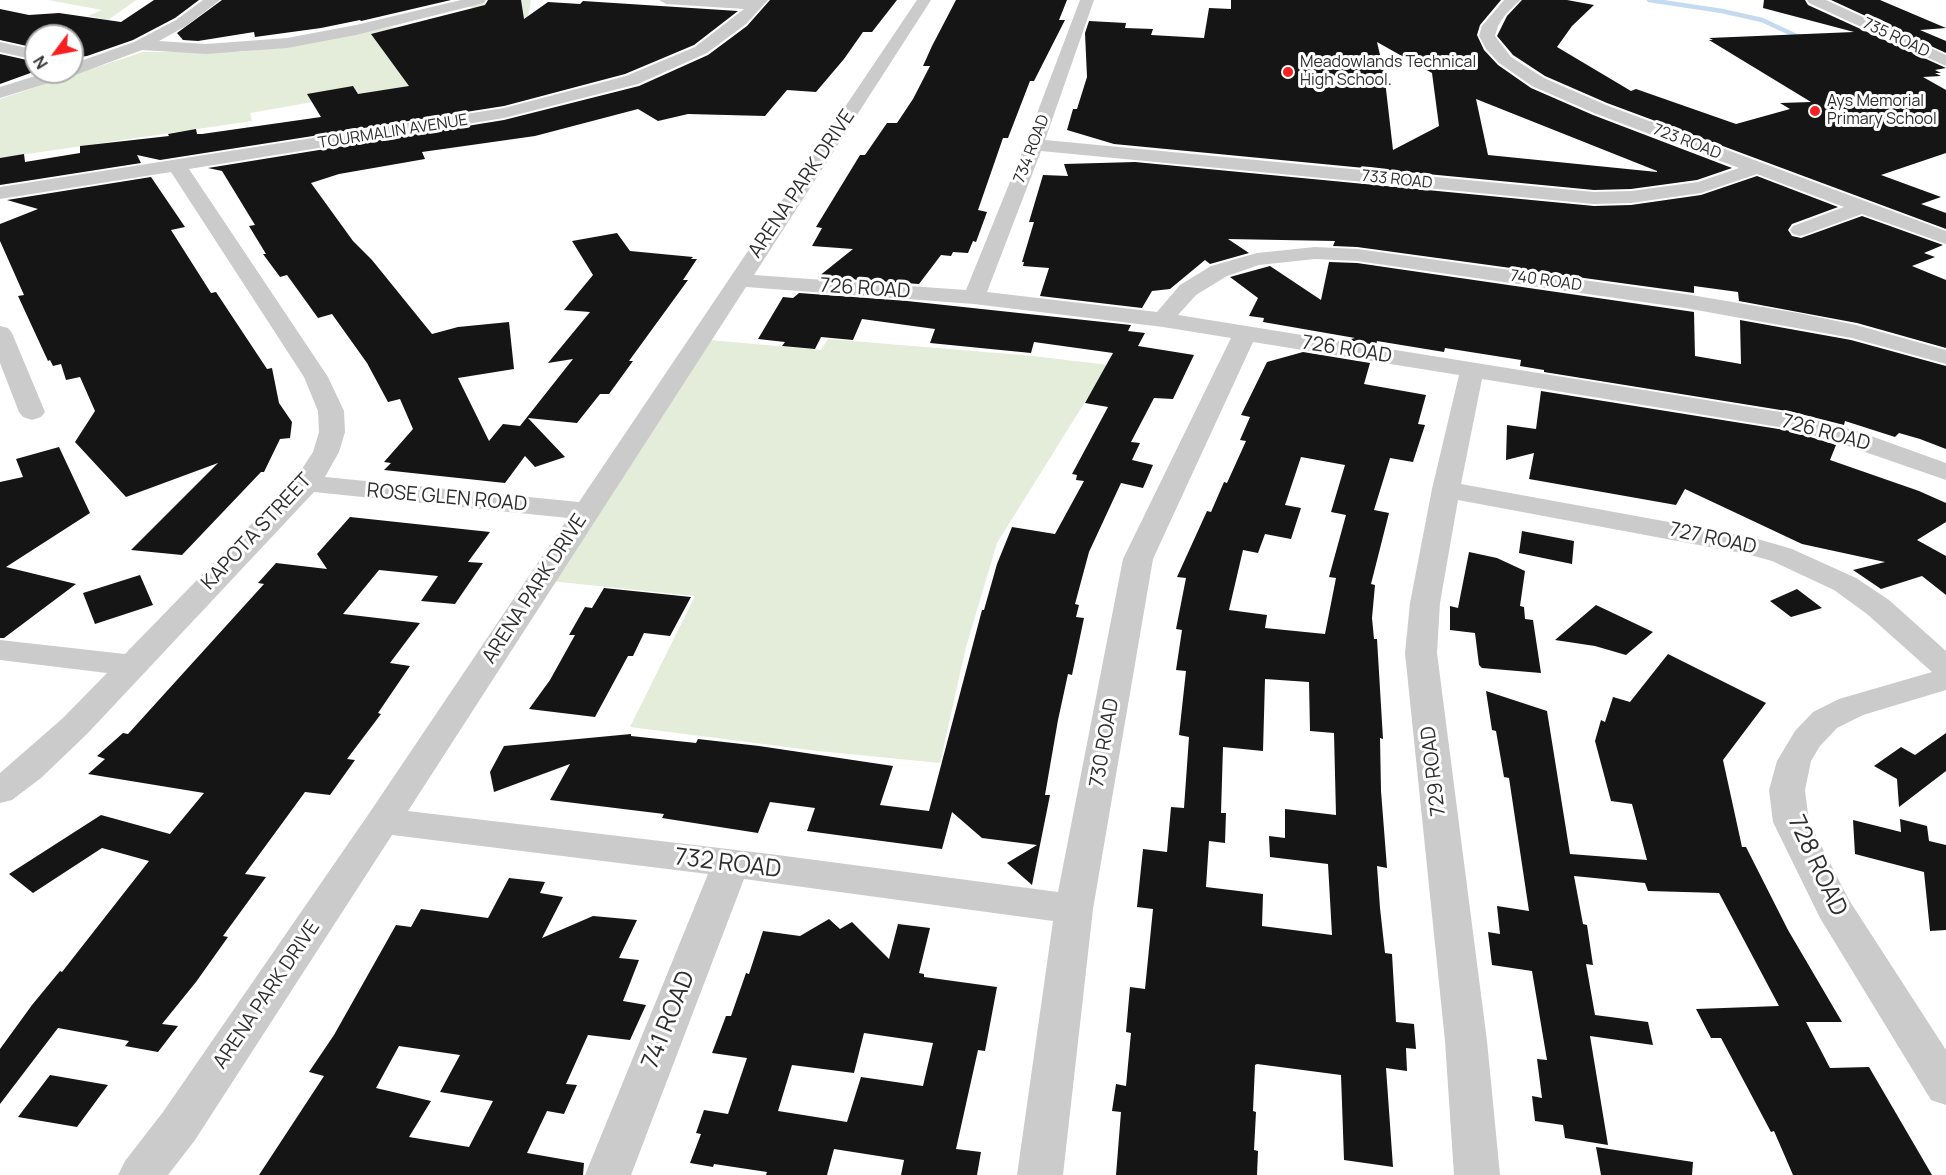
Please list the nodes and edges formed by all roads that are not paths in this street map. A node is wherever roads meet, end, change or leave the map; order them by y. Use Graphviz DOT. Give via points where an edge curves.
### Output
graph roads {
  1 [pos="213,0"];
  2 [pos="479,0"];
  3 [pos="666,0"];
  4 [pos="924,0"];
  5 [pos="1087,0"];
  6 [pos="1513,0"];
  7 [pos="1814,0"];
  8 [pos="759,2"];
  9 [pos="140,45"];
  10 [pos="0,47"];
  11 [pos="24,52"];
  12 [pos="1946,61"];
  13 [pos="84,63"];
  14 [pos="28,84"];
  15 [pos="0,93"];
  16 [pos="1034,145"];
  17 [pos="177,166"];
  18 [pos="1757,168"];
  19 [pos="0,193"];
  20 [pos="1862,207"];
  21 [pos="1800,230"];
  22 [pos="1946,238"];
  23 [pos="738,280"];
  24 [pos="974,297"];
  25 [pos="1163,320"];
  26 [pos="0,333"];
  27 [pos="1245,334"];
  28 [pos="1946,357"];
  29 [pos="1472,370"];
  30 [pos="32,412"];
  31 [pos="1946,472"];
  32 [pos="307,483"];
  33 [pos="1446,489"];
  34 [pos="586,511"];
  35 [pos="0,650"];
  36 [pos="133,665"];
  37 [pos="1946,668"];
  38 [pos="1946,679"];
  39 [pos="0,790"];
  40 [pos="382,821"];
  41 [pos="729,863"];
  42 [pos="1074,909"];
  43 [pos="1946,1087"];
  44 [pos="141,1175"];
  45 [pos="608,1175"];
  46 [pos="1041,1175"];
  47 [pos="1477,1175"];
  1 -- 9 [label="street"];
  2 -- 9 [label="street" via="287,43 206,49"];
  3 -- 8 [label="street"];
  4 -- 23 [label="street, ARENA PARK DRIVE"];
  5 -- 16 [label="street, 734 ROAD"];
  6 -- 18 [label="street, 723 ROAD" via="1500,12 1487,36 1492,46 1519,71 1572,97"];
  7 -- 12 [label="street, 735 ROAD"];
  8 -- 17 [label="street, TOURMALIN AVENUE" via="700,50 601,89 504,113"];
  9 -- 13 [label="street"];
  10 -- 11 [label="street"];
  14 -- 15 [label="street"];
  16 -- 18 [label="street, 733 ROAD" via="1594,198 1701,187"];
  16 -- 24 [label="street, 734 ROAD"];
  17 -- 19 [label="street, TOURMALIN AVENUE"];
  17 -- 32 [label="street, KAPOTA STREET" via="310,368 331,411 332,432 326,452"];
  18 -- 20 [label="street, 723 ROAD"];
  20 -- 21 [label="street"];
  20 -- 22 [label="street, 723 ROAD"];
  23 -- 24 [label="street, 726 ROAD"];
  23 -- 34 [label="street, ARENA PARK DRIVE"];
  24 -- 25 [label="street, 726 ROAD"];
  25 -- 27 [label="street, 726 ROAD"];
  25 -- 28 [label="street, 740 ROAD" via="1188,290 1219,271 1257,259 1326,253 1452,267 1730,309 1856,332"];
  26 -- 30 [label="street"];
  27 -- 29 [label="street, 726 ROAD"];
  27 -- 42 [label="street, 730 ROAD" via="1138,559"];
  29 -- 31 [label="street, 726 ROAD" via="1793,422"];
  29 -- 33 [label="street, 729 ROAD"];
  32 -- 34 [label="street, ROSE GLEN ROAD"];
  32 -- 36 [label="street, KAPOTA STREET"];
  33 -- 37 [label="street, 727 ROAD" via="1782,555 1845,584 1878,607"];
  33 -- 47 [label="street, 729 ROAD" via="1425,603 1421,653 1466,1041"];
  34 -- 40 [label="street, ARENA PARK DRIVE"];
  35 -- 36 [label="street"];
  36 -- 39 [label="street, KAPOTA STREET" via="75,726"];
  38 -- 43 [label="street, 728 ROAD" via="1851,707 1825,720 1794,761 1787,790 1791,822 1834,908"];
  40 -- 41 [label="street, 732 ROAD"];
  40 -- 44 [label="street, ARENA PARK DRIVE" via="179,1126"];
  41 -- 42 [label="street, 732 ROAD"];
  41 -- 45 [label="street, 741 ROAD"];
  42 -- 46 [label="street, 730 ROAD"];
}
